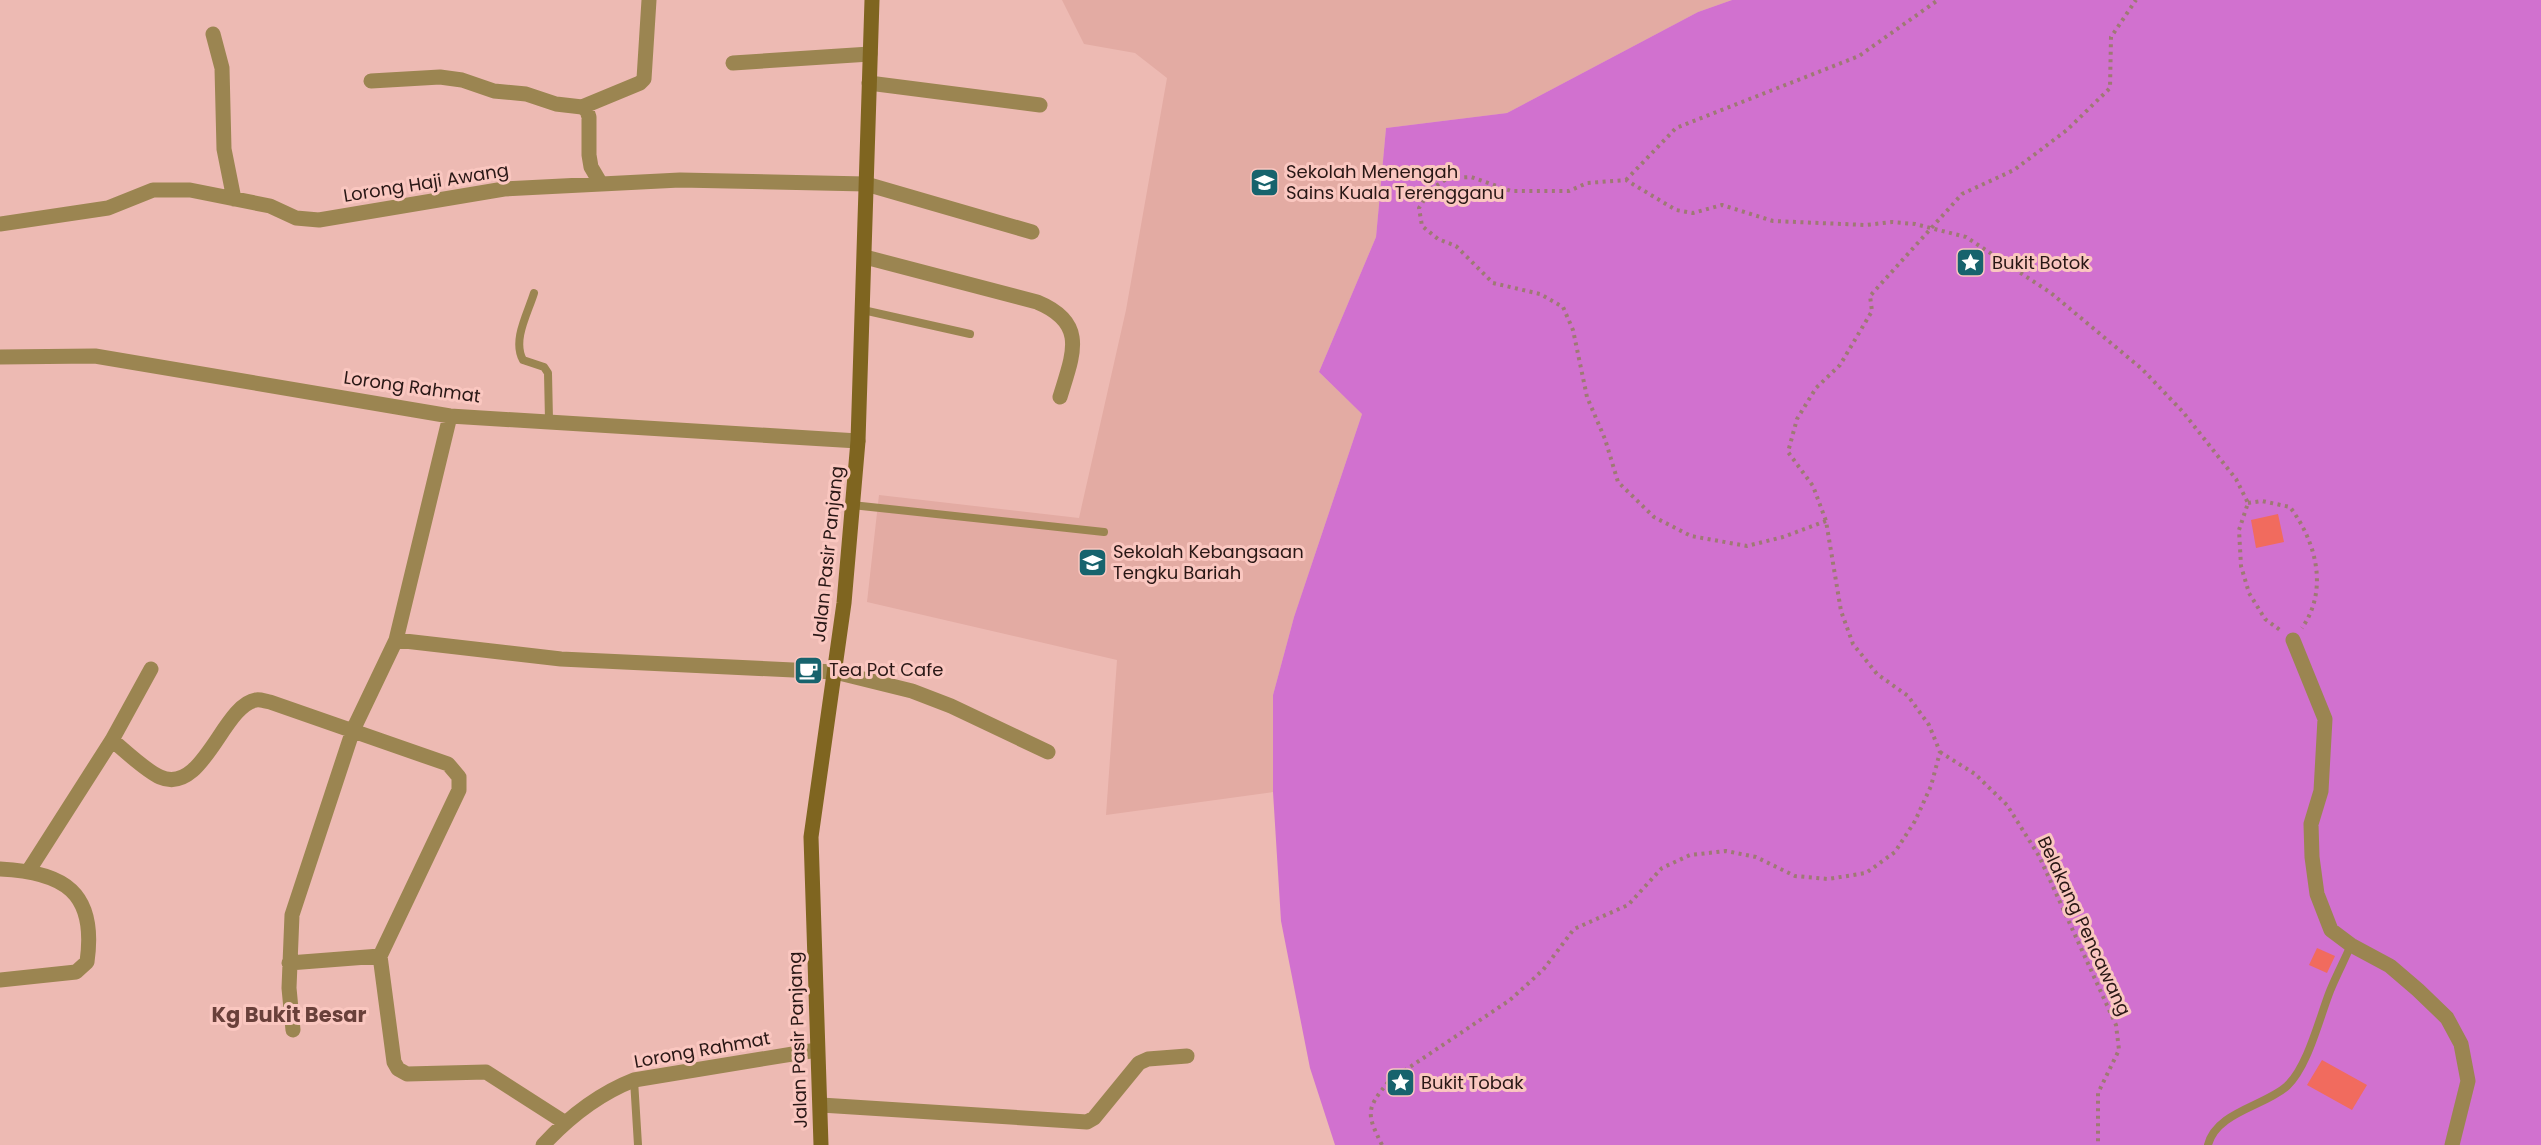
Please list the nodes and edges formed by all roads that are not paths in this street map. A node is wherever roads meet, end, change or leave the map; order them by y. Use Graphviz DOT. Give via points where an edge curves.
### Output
graph roads {
  1 [pos="649,0"];
  2 [pos="872,0"];
  3 [pos="213,34"];
  4 [pos="870,54"];
  5 [pos="733,63"];
  6 [pos="371,81"];
  7 [pos="870,83"];
  8 [pos="1040,105"];
  9 [pos="582,106"];
  10 [pos="601,184"];
  11 [pos="866,184"];
  12 [pos="234,199"];
  13 [pos="0,224"];
  14 [pos="1032,232"];
  15 [pos="865,257"];
  16 [pos="534,293"];
  17 [pos="863,310"];
  18 [pos="970,334"];
  19 [pos="0,357"];
  20 [pos="1060,397"];
  21 [pos="450,416"];
  22 [pos="549,420"];
  23 [pos="858,441"];
  24 [pos="852,505"];
  25 [pos="1104,532"];
  26 [pos="396,640"];
  27 [pos="2293,640"];
  28 [pos="151,669"];
  29 [pos="835,672"];
  30 [pos="353,730"];
  31 [pos="112,740"];
  32 [pos="1048,752"];
  33 [pos="0,869"];
  34 [pos="28,870"];
  35 [pos="2351,945"];
  36 [pos="380,956"];
  37 [pos="289,963"];
  38 [pos="0,980"];
  39 [pos="293,1030"];
  40 [pos="817,1050"];
  41 [pos="1187,1056"];
  42 [pos="634,1080"];
  43 [pos="821,1105"];
  44 [pos="564,1122"];
  45 [pos="543,1145"];
  46 [pos="638,1145"];
  47 [pos="821,1145"];
  48 [pos="2208,1145"];
  49 [pos="2452,1145"];
  1 -- 9 [label="street" via="644,78"];
  2 -- 4 [label="main road, Jalan Pasir Panjang"];
  3 -- 12 [label="street" via="222,68 224,149"];
  4 -- 5 [label="street"];
  4 -- 7 [label="main road, Jalan Pasir Panjang"];
  6 -- 9 [label="street" via="440,77 494,91 526,94 556,105"];
  7 -- 8 [label="street"];
  7 -- 11 [label="main road, Jalan Pasir Panjang"];
  9 -- 10 [label="street" via="589,117 591,166"];
  10 -- 11 [label="street, Lorong Haji Awang" via="680,180"];
  10 -- 12 [label="street, Lorong Haji Awang" via="504,189 319,220 296,218 270,206"];
  11 -- 14 [label="street, Lorong Haji Awang"];
  11 -- 15 [label="main road, Jalan Pasir Panjang"];
  12 -- 13 [label="street, Lorong Haji Awang" via="190,190 153,190 108,208"];
  15 -- 17 [label="main road, Jalan Pasir Panjang"];
  15 -- 20 [label="street" via="1055,309 1066,319 1072,336 1073,356"];
  16 -- 22 [label="lane" via="518,352 523,360 544,367 548,373"];
  17 -- 18 [label="lane"];
  17 -- 23 [label="main road, Jalan Pasir Panjang"];
  19 -- 21 [label="street, Lorong Rahmat" via="95,356"];
  21 -- 22 [label="street, Lorong Rahmat"];
  21 -- 26 [label="street"];
  22 -- 23 [label="street, Lorong Rahmat"];
  23 -- 24 [label="main road, Jalan Pasir Panjang"];
  24 -- 25 [label="lane"];
  24 -- 29 [label="main road, Jalan Pasir Panjang"];
  26 -- 29 [label="street" via="561,659"];
  26 -- 30 [label="street"];
  27 -- 35 [label="street" via="2325,719 2321,791 2311,824 2317,894 2331,930"];
  28 -- 31 [label="street"];
  29 -- 32 [label="street" via="912,691"];
  29 -- 40 [label="main road, Jalan Pasir Panjang" via="811,837"];
  30 -- 31 [label="street" via="256,700 242,707 190,772 177,778 161,778"];
  30 -- 36 [label="street" via="448,764 459,777 459,790"];
  30 -- 37 [label="street" via="292,915"];
  31 -- 34 [label="street"];
  33 -- 34 [label="street"];
  34 -- 38 [label="street" via="50,876 74,893 83,907 90,928 87,962 76,972"];
  35 -- 48 [label="lane" via="2298,1075 2284,1088 2226,1119"];
  35 -- 49 [label="street" via="2390,966 2418,990 2447,1018 2461,1044 2468,1081"];
  36 -- 37 [label="street"];
  36 -- 44 [label="street" via="398,1069 407,1074 486,1072"];
  37 -- 39 [label="street"];
  40 -- 42 [label="street, Lorong Rahmat"];
  40 -- 43 [label="main road, Jalan Pasir Panjang"];
  41 -- 43 [label="street" via="1139,1063 1094,1118 1086,1122"];
  42 -- 44 [label="street, Lorong Rahmat" via="609,1090"];
  42 -- 46 [label="lane"];
  43 -- 47 [label="main road, Jalan Pasir Panjang"];
  44 -- 45 [label="street, Lorong Rahmat"];
}
